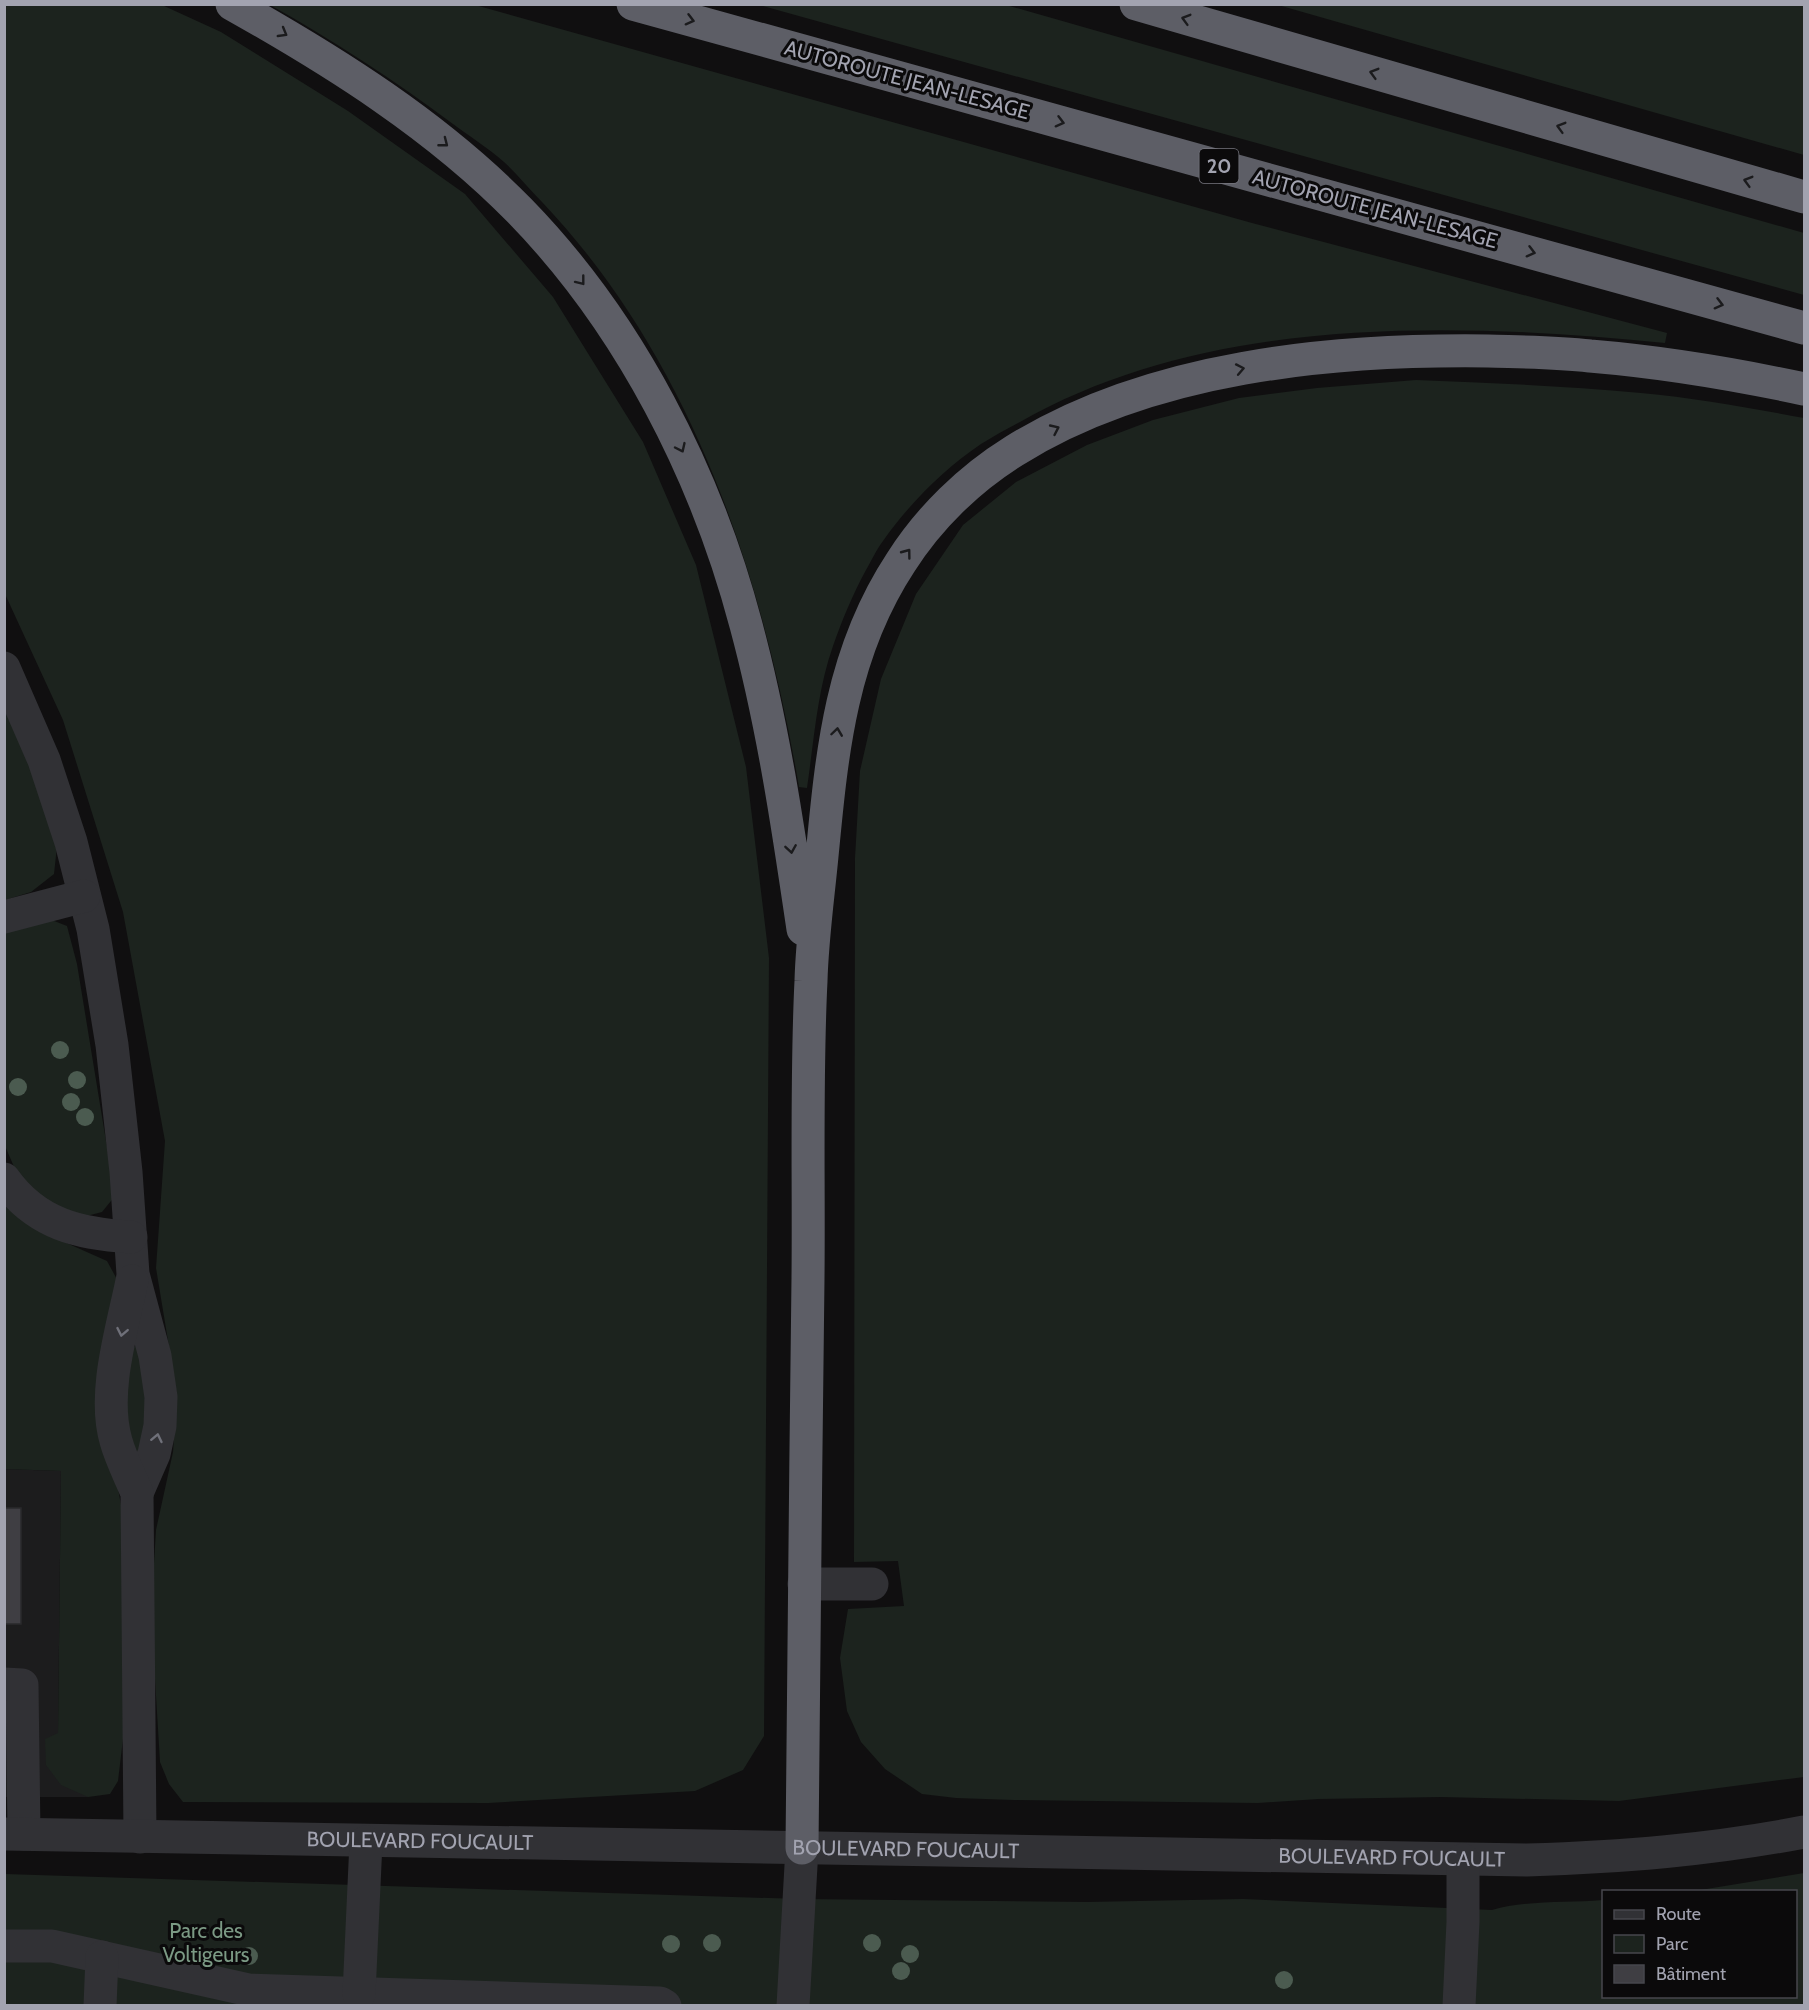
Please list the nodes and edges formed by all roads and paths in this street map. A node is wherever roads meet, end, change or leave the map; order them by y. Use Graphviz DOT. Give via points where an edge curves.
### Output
graph roads {
  1 [pos="232,4"];
  2 [pos="633,4"];
  3 [pos="1136,4"];
  4 [pos="1804,197"];
  5 [pos="1804,328"];
  6 [pos="1804,389"];
  7 [pos="4,668"];
  8 [pos="84,896"];
  9 [pos="4,917"];
  10 [pos="811,979"];
  11 [pos="4,1179"];
  12 [pos="131,1237"];
  13 [pos="133,1274"];
  14 [pos="137,1493"];
  15 [pos="804,1584"];
  16 [pos="872,1584"];
  17 [pos="4,1684"];
  18 [pos="1804,1832"];
  19 [pos="14,1834"];
  20 [pos="140,1837"];
  21 [pos="366,1842"];
  22 [pos="802,1848"];
  23 [pos="1463,1860"];
  24 [pos="4,1946"];
  25 [pos="102,1957"];
  26 [pos="358,1994"];
  27 [pos="100,2006"];
  28 [pos="665,2006"];
  29 [pos="793,2006"];
  30 [pos="1459,2006"];
  1 -- 10 [label="highway, one-way" via="355,78 488,181 571,268 632,357 693,475 746,624 779,772"];
  2 -- 5 [label="highway, AUTOROUTE JEAN-LESAGE / 20, one-way"];
  4 -- 3 [label="highway, one-way"];
  10 -- 6 [label="highway, one-way" via="837,729 858,647 901,561 940,512 964,489 1037,437 1095,411 1170,385 1241,368 1388,352 1584,355 1664,364"];
  7 -- 8 [label="street" via="44,760"];
  8 -- 9 [label="street"];
  8 -- 12 [label="street" via="112,1045"];
  10 -- 15 [label="highway"];
  11 -- 12 [label="street" via="16,1195 40,1214 76,1231"];
  12 -- 13 [label="street"];
  13 -- 14 [label="street, one-way" via="114,1372 111,1410 116,1441"];
  14 -- 13 [label="street, one-way" via="154,1454 160,1426 160,1397 155,1356"];
  14 -- 20 [label="street"];
  15 -- 16 [label="street"];
  15 -- 22 [label="highway"];
  17 -- 19 [label="street" via="22,1685"];
  18 -- 23 [label="street, BOULEVARD FOUCAULT" via="1715,1848 1646,1855"];
  19 -- 20 [label="street, BOULEVARD FOUCAULT"];
  20 -- 21 [label="street, BOULEVARD FOUCAULT"];
  21 -- 22 [label="street, BOULEVARD FOUCAULT"];
  21 -- 26 [label="street"];
  22 -- 23 [label="street, BOULEVARD FOUCAULT"];
  22 -- 29 [label="street"];
  23 -- 30 [label="street"];
  24 -- 25 [label="street" via="52,1946"];
  25 -- 26 [label="street" via="249,1990"];
  25 -- 27 [label="street"];
  26 -- 28 [label="street"];
}
